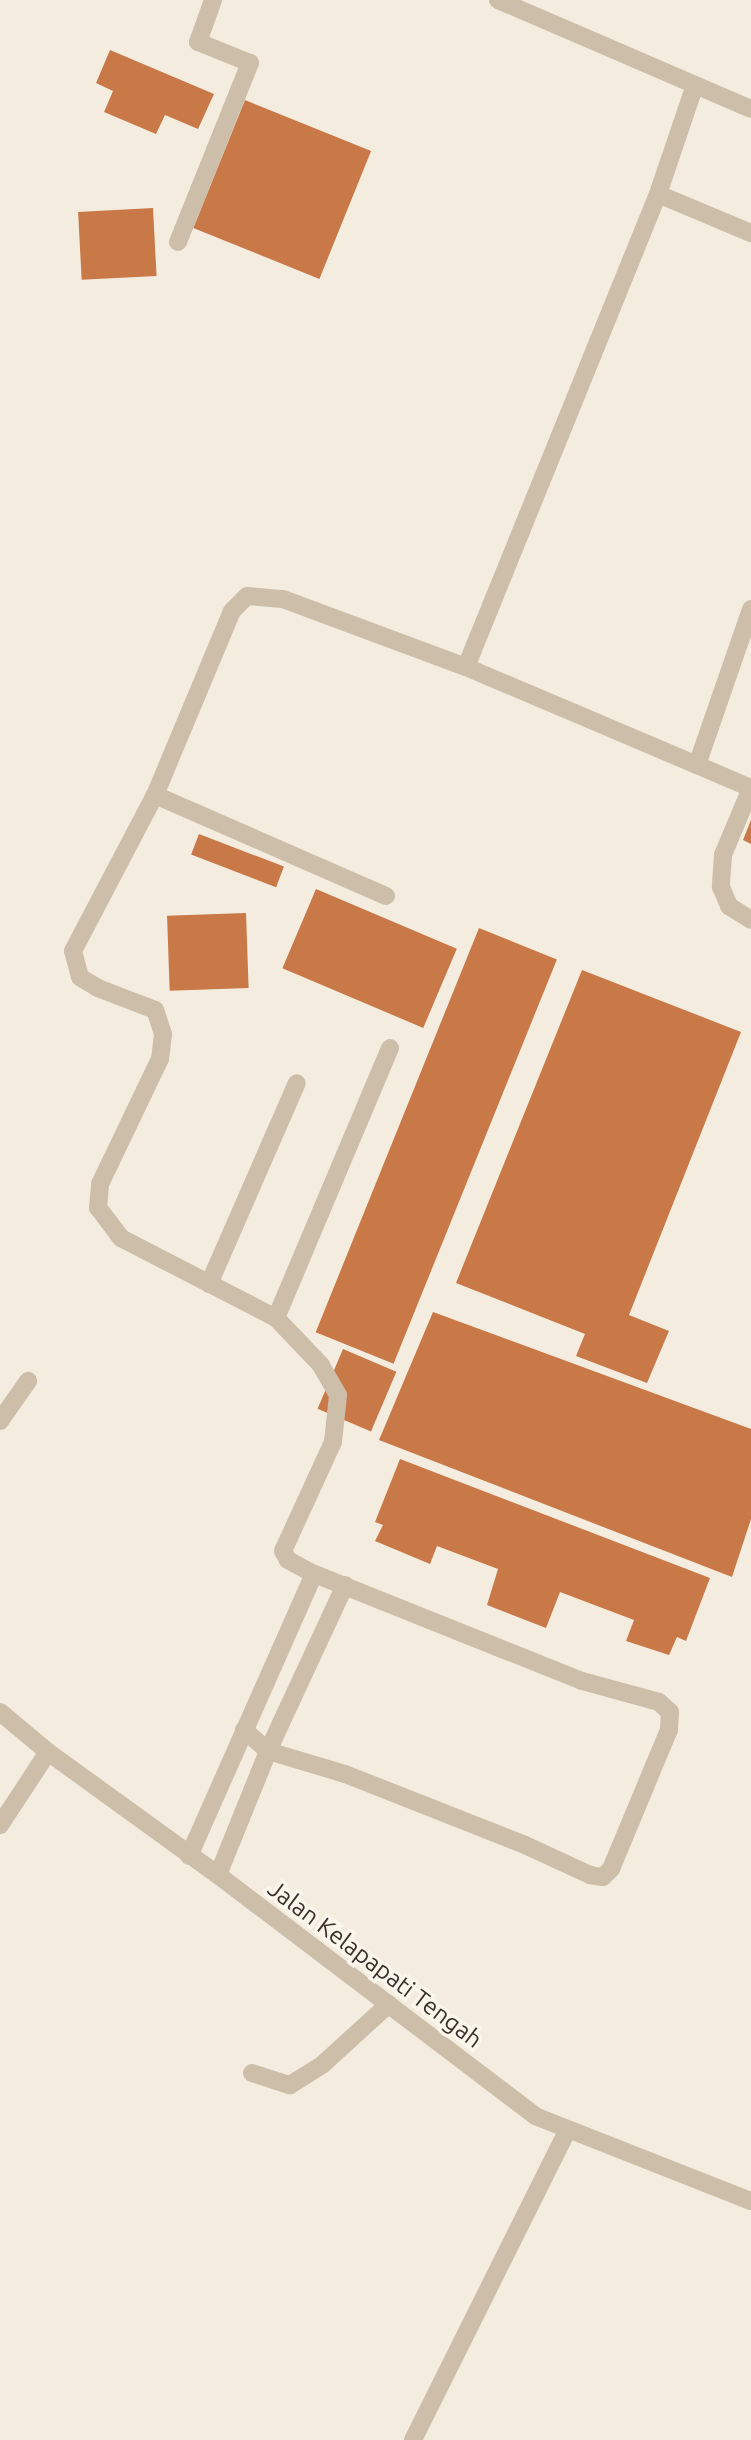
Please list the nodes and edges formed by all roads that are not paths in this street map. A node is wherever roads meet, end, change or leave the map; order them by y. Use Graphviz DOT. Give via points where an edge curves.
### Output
graph roads {
  1 [pos="213,0"];
  2 [pos="498,0"];
  3 [pos="695,85"];
  4 [pos="751,108"];
  5 [pos="659,194"];
  6 [pos="751,233"];
  7 [pos="178,242"];
  8 [pos="751,609"];
  9 [pos="466,667"];
  10 [pos="696,765"];
  11 [pos="155,795"];
  12 [pos="386,896"];
  13 [pos="751,920"];
  14 [pos="390,1048"];
  15 [pos="297,1083"];
  16 [pos="209,1284"];
  17 [pos="276,1318"];
  18 [pos="28,1381"];
  19 [pos="0,1421"];
  20 [pos="314,1574"];
  21 [pos="345,1585"];
  22 [pos="0,1712"];
  23 [pos="244,1730"];
  24 [pos="268,1751"];
  25 [pos="48,1752"];
  26 [pos="0,1825"];
  27 [pos="189,1856"];
  28 [pos="218,1875"];
  29 [pos="389,2004"];
  30 [pos="252,2073"];
  31 [pos="568,2131"];
  32 [pos="751,2201"];
  33 [pos="413,2440"];
  1 -- 7 [label="street" via="198,42 250,64"];
  2 -- 3 [label="street"];
  3 -- 4 [label="street"];
  3 -- 5 [label="street"];
  5 -- 6 [label="street"];
  5 -- 9 [label="street"];
  8 -- 10 [label="street"];
  9 -- 10 [label="street"];
  9 -- 11 [label="street" via="284,600 247,597 232,611"];
  10 -- 13 [label="street" via="751,788 723,855 721,887 729,906"];
  11 -- 12 [label="street"];
  11 -- 16 [label="street" via="73,951 80,977 155,1010 163,1034 160,1059 100,1184 98,1208 121,1238"];
  14 -- 17 [label="street"];
  15 -- 16 [label="street"];
  16 -- 17 [label="street"];
  17 -- 20 [label="street" via="321,1365 338,1395 333,1442 283,1551 288,1560"];
  18 -- 19 [label="street"];
  20 -- 21 [label="street"];
  20 -- 23 [label="street"];
  21 -- 24 [label="street"];
  21 -- 24 [label="street" via="582,1681 659,1702 670,1712 669,1730 611,1869 603,1877 590,1875 345,1774"];
  22 -- 25 [label="street, Jalan Kelapapati Tengah"];
  23 -- 24 [label="street"];
  23 -- 27 [label="street"];
  24 -- 28 [label="street"];
  25 -- 26 [label="street"];
  25 -- 27 [label="street, Jalan Kelapapati Tengah"];
  27 -- 28 [label="street, Jalan Kelapapati Tengah"];
  28 -- 29 [label="street, Jalan Kelapapati Tengah"];
  29 -- 30 [label="street" via="323,2064 290,2085"];
  29 -- 31 [label="street, Jalan Kelapapati Tengah" via="535,2116"];
  31 -- 32 [label="street, Jalan Kelapapati Tengah"];
  31 -- 33 [label="street"];
}
